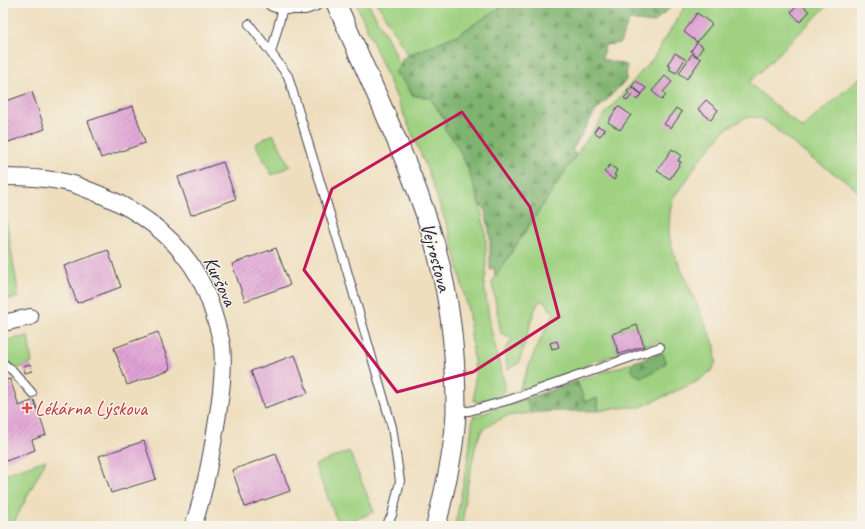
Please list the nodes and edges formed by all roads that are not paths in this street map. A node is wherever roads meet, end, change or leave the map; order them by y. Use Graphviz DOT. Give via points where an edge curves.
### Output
graph roads {
  1 [pos="314,3"];
  2 [pos="336,3"];
  3 [pos="280,4"];
  4 [pos="249,24"];
  5 [pos="271,53"];
  6 [pos="3,177"];
  7 [pos="30,317"];
  8 [pos="3,323"];
  9 [pos="660,347"];
  10 [pos="3,363"];
  11 [pos="32,393"];
  12 [pos="456,411"];
  13 [pos="193,526"];
  14 [pos="386,526"];
  15 [pos="436,526"];
  1 -- 3 [label="street" via="305,6"];
  2 -- 12 [label="street, Vejrostova" via="405,161 431,234 448,305"];
  3 -- 5 [label="lane"];
  4 -- 5 [label="lane"];
  5 -- 14 [label="lane" via="288,76 298,106 392,427 400,481 392,515"];
  6 -- 13 [label="street, Kuršova" via="38,178 70,183 122,204 159,229 174,244 192,266 208,295 223,359 219,411 207,476"];
  7 -- 8 [label="street"];
  9 -- 12 [label="lane" via="509,400 469,411"];
  10 -- 11 [label="lane"];
  12 -- 15 [label="street, Vejrostova" via="448,475"];
}
